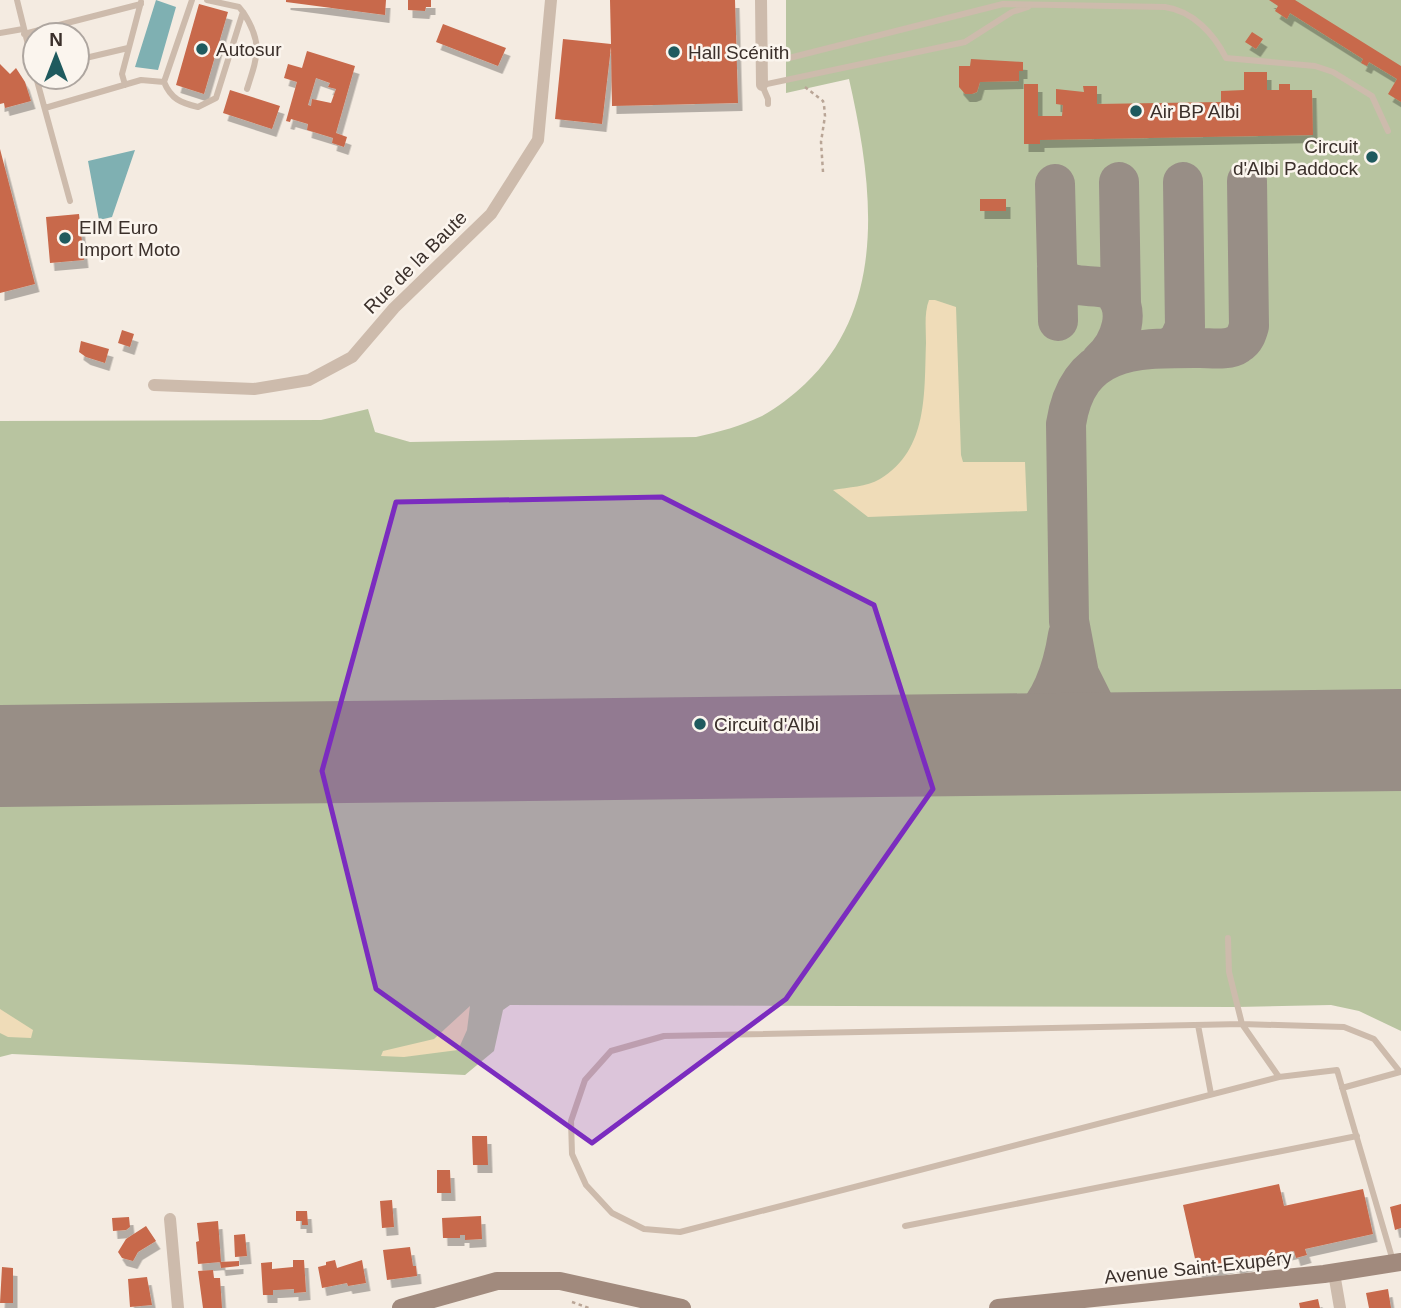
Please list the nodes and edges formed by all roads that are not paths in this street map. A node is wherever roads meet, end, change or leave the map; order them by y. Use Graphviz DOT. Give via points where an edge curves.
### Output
graph roads {
  1 [pos="17,0"];
  2 [pos="192,0"];
  3 [pos="207,0"];
  4 [pos="551,0"];
  5 [pos="761,0"];
  6 [pos="141,2"];
  7 [pos="1036,5"];
  8 [pos="243,12"];
  9 [pos="22,21"];
  10 [pos="67,21"];
  11 [pos="21,32"];
  12 [pos="0,33"];
  13 [pos="128,48"];
  14 [pos="91,57"];
  15 [pos="762,58"];
  16 [pos="164,82"];
  17 [pos="125,85"];
  18 [pos="762,85"];
  19 [pos="247,89"];
  20 [pos="40,91"];
  21 [pos="768,104"];
  22 [pos="45,108"];
  23 [pos="1388,131"];
  24 [pos="70,201"];
  25 [pos="154,385"];
  26 [pos="1228,938"];
  27 [pos="1242,1024"];
  28 [pos="1198,1025"];
  29 [pos="1279,1077"];
  30 [pos="1342,1088"];
  31 [pos="1211,1094"];
  32 [pos="1357,1136"];
  33 [pos="170,1219"];
  34 [pos="905,1226"];
  35 [pos="1397,1263"];
  36 [pos="1334,1273"];
  37 [pos="1093,1303"];
  38 [pos="671,1307"];
  39 [pos="178,1308"];
  40 [pos="401,1308"];
  41 [pos="998,1308"];
  42 [pos="1340,1308"];
  1 -- 9 [label="lane"];
  2 -- 16 [label="lane"];
  3 -- 8 [label="lane"];
  4 -- 25 [label="street, Rue de la Baute" via="538,140 491,214 394,308 352,357 309,380 254,389"];
  5 -- 15 [label="street"];
  6 -- 10 [label="lane"];
  6 -- 13 [label="lane"];
  7 -- 15 [label="lane" via="1003,4 789,58"];
  7 -- 18 [label="lane" via="1012,12 965,42"];
  7 -- 23 [label="lane" via="1182,10 1210,33 1226,58 1315,66 1333,72 1372,96"];
  8 -- 16 [label="lane" via="216,98 198,107 181,103 169,94"];
  8 -- 19 [label="lane" via="255,30 257,56"];
  11 -- 12 [label="lane"];
  13 -- 14 [label="lane"];
  13 -- 17 [label="lane" via="122,74"];
  15 -- 18 [label="street"];
  16 -- 17 [label="lane" via="141,80"];
  17 -- 22 [label="lane"];
  18 -- 21 [label="lane"];
  20 -- 22 [label="lane"];
  22 -- 24 [label="lane"];
  26 -- 27 [label="lane" via="1229,972"];
  27 -- 28 [label="lane"];
  27 -- 29 [label="lane"];
  27 -- 30 [label="lane" via="1344,1027 1374,1039 1400,1072"];
  28 -- 31 [label="lane"];
  28 -- 31 [label="lane" via="664,1035 611,1051 585,1080 571,1121 572,1154 586,1185 612,1213 644,1229 680,1231"];
  29 -- 30 [label="lane" via="1337,1070"];
  29 -- 31 [label="lane"];
  30 -- 32 [label="lane"];
  32 -- 34 [label="lane"];
  32 -- 35 [label="lane"];
  33 -- 39 [label="street"];
  35 -- 36 [label="street, Avenue Saint-Exupéry"];
  36 -- 37 [label="street, Avenue Saint-Exupéry"];
  36 -- 42 [label="street"];
  37 -- 41 [label="street, Avenue Saint-Exupéry"];
  38 -- 40 [label="street" via="560,1280 497,1281"];
}
